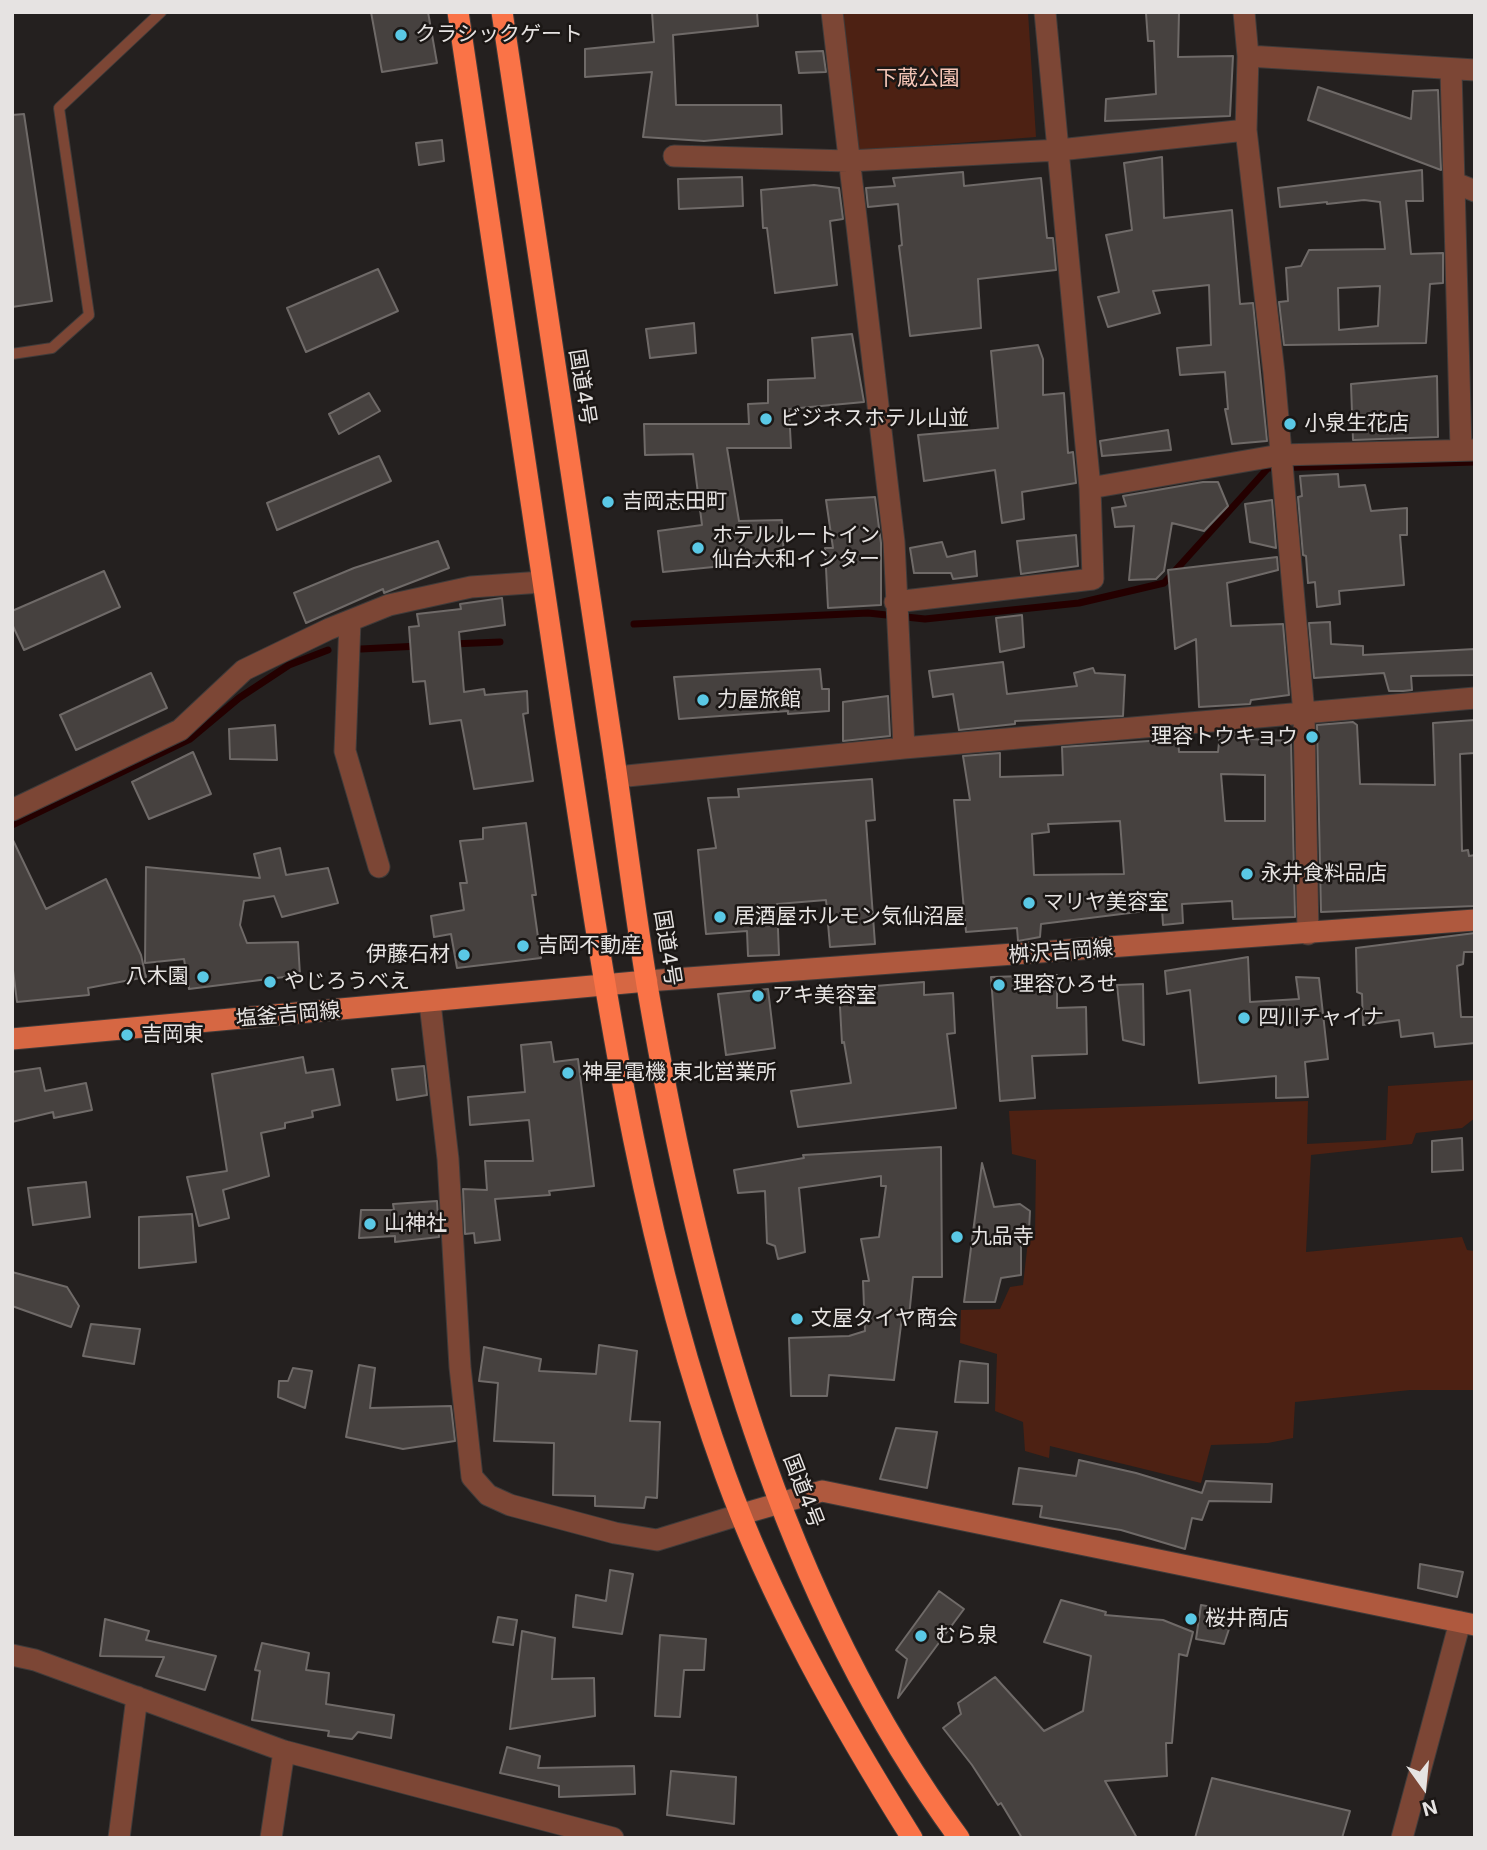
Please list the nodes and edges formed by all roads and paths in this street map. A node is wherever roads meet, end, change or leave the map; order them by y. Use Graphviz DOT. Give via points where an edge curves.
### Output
graph roads {
  1 [pos="161,12"];
  2 [pos="458,12"];
  3 [pos="502,12"];
  4 [pos="832,12"];
  5 [pos="1045,12"];
  6 [pos="1244,12"];
  7 [pos="1248,56"];
  8 [pos="1451,70"];
  9 [pos="1475,70"];
  10 [pos="1246,130"];
  11 [pos="1059,150"];
  12 [pos="674,156"];
  13 [pos="848,161"];
  14 [pos="1465,187"];
  15 [pos="12,354"];
  16 [pos="1468,450"];
  17 [pos="1281,456"];
  18 [pos="1090,488"];
  19 [pos="542,582"];
  20 [pos="896,603"];
  21 [pos="350,621"];
  22 [pos="1475,698"];
  23 [pos="1304,714"];
  24 [pos="904,748"];
  25 [pos="617,777"];
  26 [pos="12,810"];
  27 [pos="379,867"];
  28 [pos="1475,920"];
  29 [pos="1308,934"];
  30 [pos="647,981"];
  31 [pos="607,986"];
  32 [pos="430,1003"];
  33 [pos="12,1039"];
  34 [pos="780,1503"];
  35 [pos="742,1514"];
  36 [pos="1467,1623"];
  37 [pos="12,1655"];
  38 [pos="137,1698"];
  39 [pos="284,1751"];
  40 [pos="908,1837"];
  41 [pos="119,1838"];
  42 [pos="271,1838"];
  43 [pos="613,1838"];
  44 [pos="959,1838"];
  45 [pos="1402,1838"];
  1 -- 15 [label="lane" via="59,108 89,315 52,348"];
  2 -- 19 [label="highway"];
  3 -- 25 [label="highway, 国道4号"];
  4 -- 13 [label="street"];
  5 -- 11 [label="street"];
  6 -- 7 [label="street"];
  7 -- 8 [label="street"];
  7 -- 10 [label="street"];
  8 -- 9 [label="street"];
  8 -- 14 [label="street"];
  10 -- 11 [label="street"];
  10 -- 17 [label="street"];
  11 -- 13 [label="street"];
  11 -- 18 [label="street"];
  12 -- 13 [label="street"];
  13 -- 20 [label="street" via="894,542"];
  14 -- 16 [label="street"];
  16 -- 17 [label="street"];
  17 -- 18 [label="street"];
  17 -- 23 [label="street"];
  18 -- 20 [label="street" via="1093,579"];
  19 -- 21 [label="street" via="471,587 388,605"];
  19 -- 31 [label="highway"];
  20 -- 24 [label="street"];
  21 -- 26 [label="street" via="244,670 180,730"];
  21 -- 27 [label="street" via="345,751"];
  22 -- 23 [label="street"];
  23 -- 24 [label="street"];
  23 -- 29 [label="street"];
  24 -- 25 [label="street"];
  25 -- 30 [label="highway, 国道4号"];
  28 -- 29 [label="main road, 桝沢吉岡線"];
  29 -- 30 [label="main road, 桝沢吉岡線"];
  30 -- 31 [label="main road, 塩釜吉岡線"];
  30 -- 34 [label="highway, 国道4号" via="697,1236 725,1342"];
  31 -- 32 [label="main road, 塩釜吉岡線"];
  31 -- 35 [label="highway" via="664,1275 693,1382"];
  32 -- 33 [label="main road, 塩釜吉岡線"];
  32 -- 35 [label="street" via="448,1159 460,1367 472,1477 488,1495 510,1505 657,1540"];
  34 -- 35 [label="main road"];
  34 -- 36 [label="main road" via="822,1491"];
  34 -- 44 [label="highway, 国道4号" via="837,1632 935,1805"];
  35 -- 40 [label="highway" via="808,1657"];
  36 -- 45 [label="street"];
  37 -- 38 [label="street"];
  38 -- 39 [label="street"];
  38 -- 41 [label="street"];
  39 -- 42 [label="street"];
  39 -- 43 [label="street"];
}
